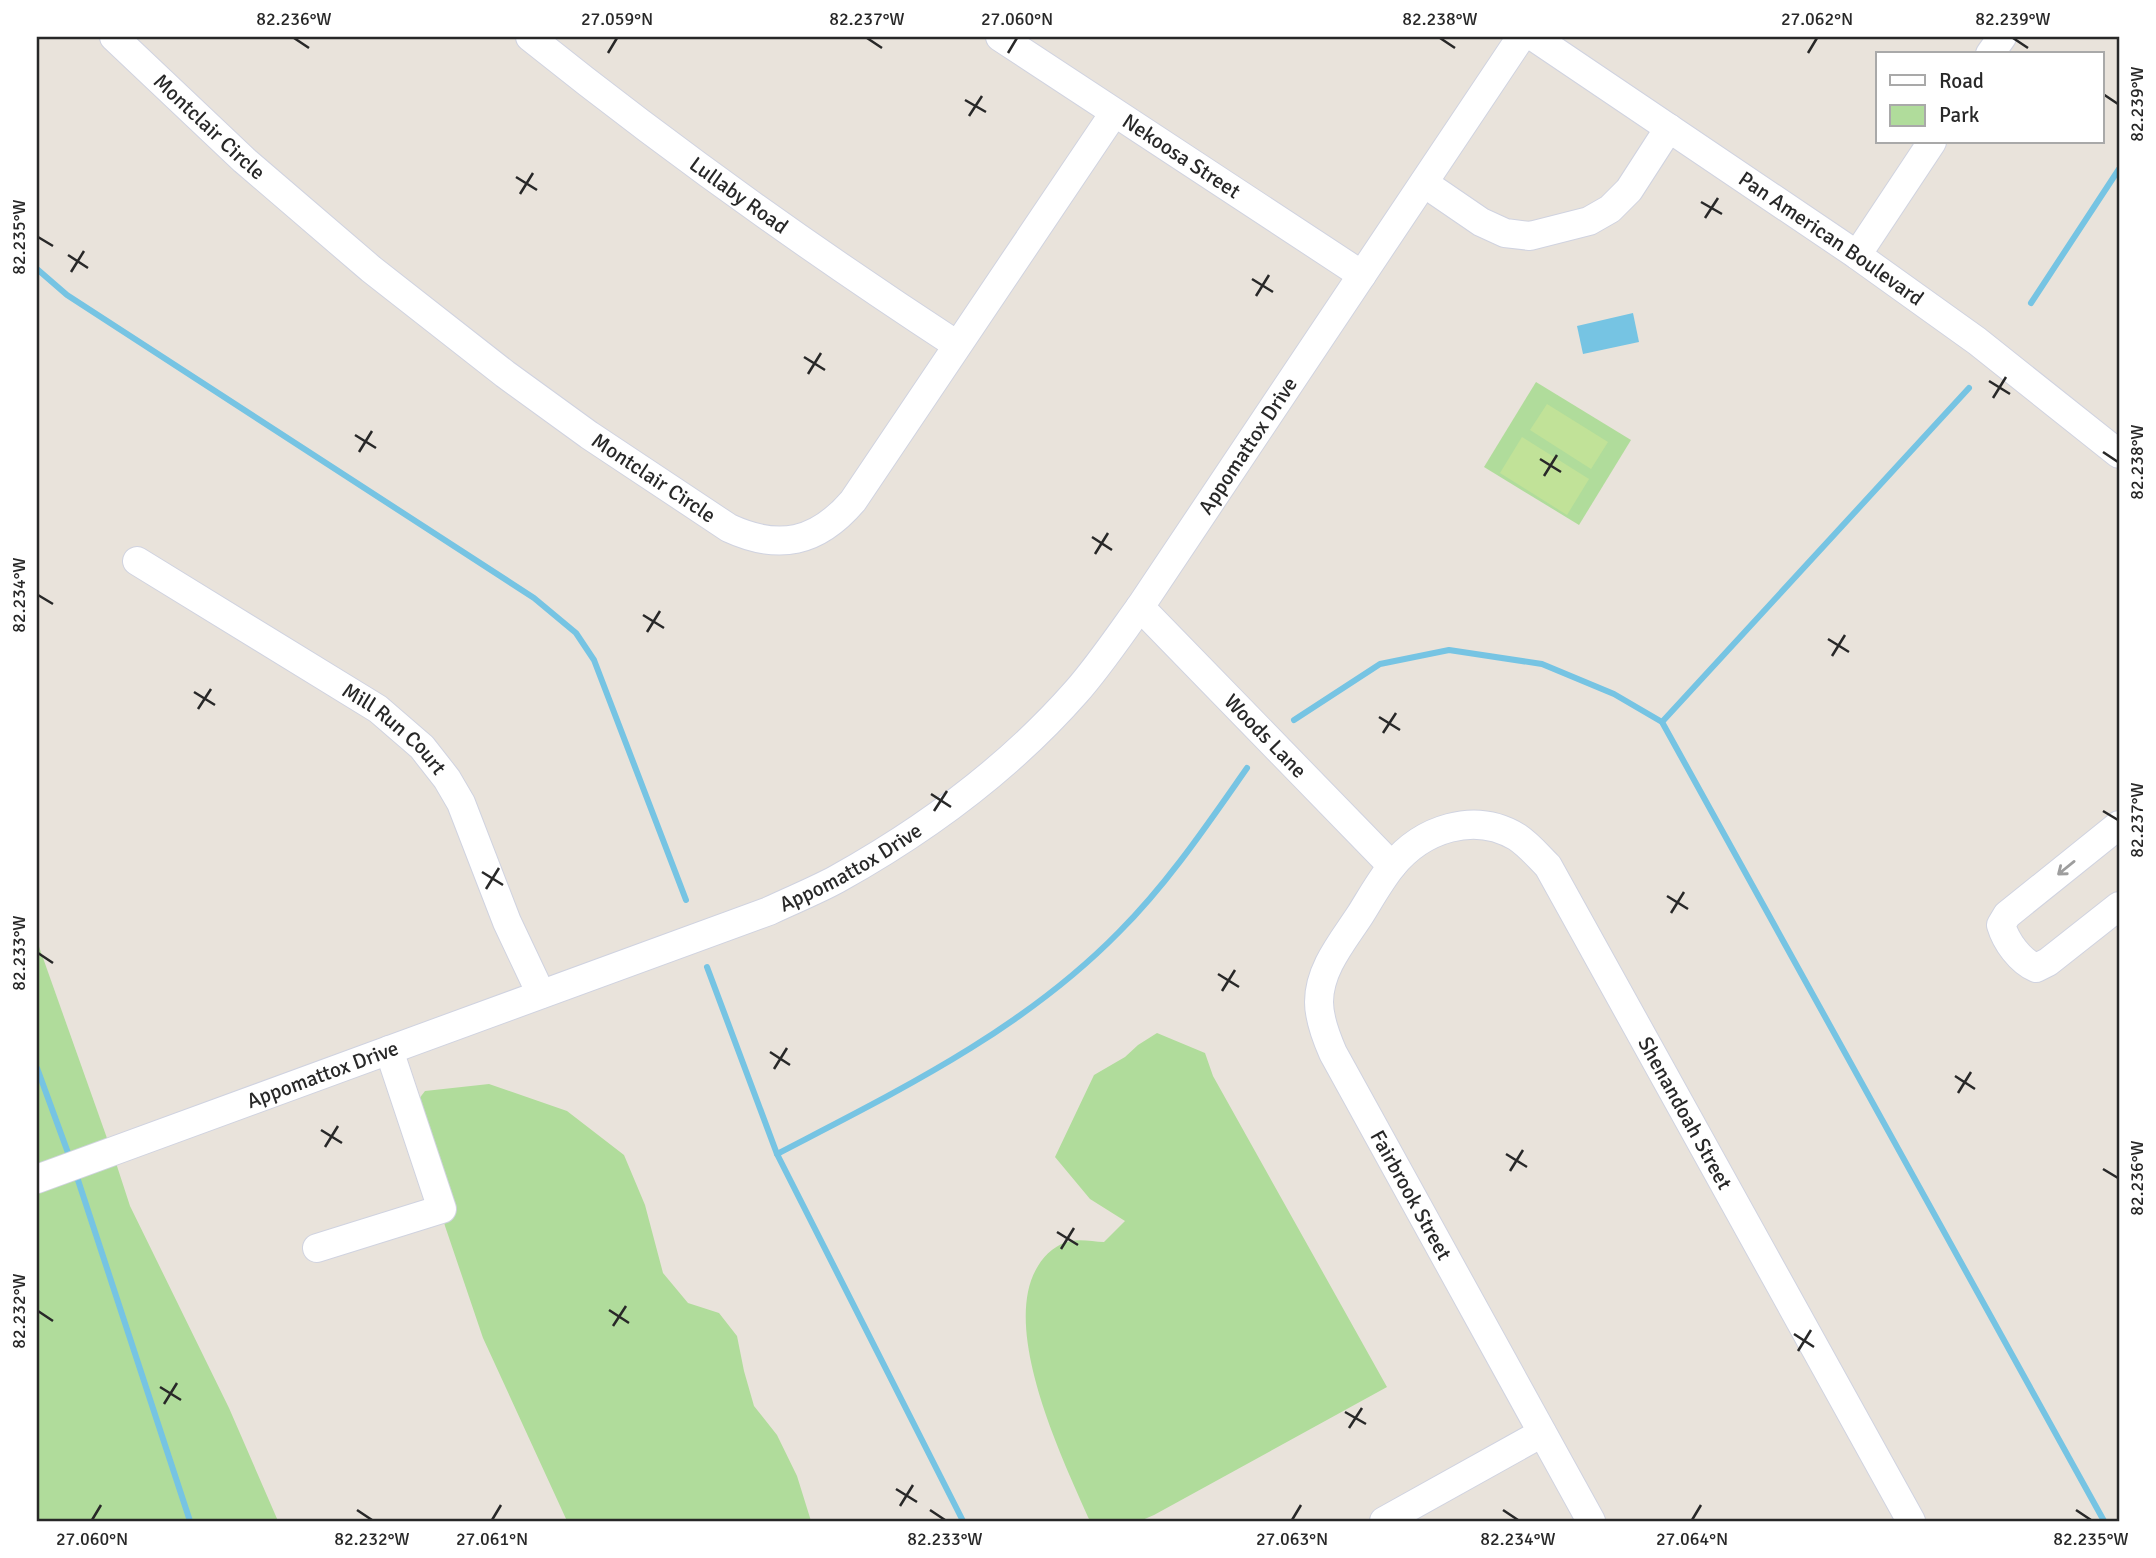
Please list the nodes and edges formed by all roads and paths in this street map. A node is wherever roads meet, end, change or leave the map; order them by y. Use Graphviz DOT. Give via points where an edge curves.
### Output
graph roads {
  1 [pos="114,37"];
  2 [pos="530,37"];
  3 [pos="1000,37"];
  4 [pos="1521,37"];
  5 [pos="1534,37"];
  6 [pos="2002,37"];
  7 [pos="1991,52"];
  8 [pos="1114,113"];
  9 [pos="1670,128"];
  10 [pos="1931,144"];
  11 [pos="1424,183"];
  12 [pos="1857,255"];
  13 [pos="1362,275"];
  14 [pos="957,345"];
  15 [pos="2119,454"];
  16 [pos="137,561"];
  17 [pos="1140,607"];
  18 [pos="2119,825"];
  19 [pos="1392,866"];
  20 [pos="2119,906"];
  21 [pos="541,994"];
  22 [pos="389,1050"];
  23 [pos="37,1179"];
  24 [pos="317,1248"];
  25 [pos="1542,1433"];
  26 [pos="1384,1521"];
  27 [pos="1591,1521"];
  28 [pos="1911,1521"];
  1 -- 14 [label="street, Montclair Circle" via="244,160 371,269 589,435 748,537 797,539 821,531 841,516"];
  2 -- 14 [label="street, Lullaby Road" via="730,191"];
  3 -- 8 [label="street, Nekoosa Street"];
  4 -- 11 [label="street, Appomattox Drive"];
  5 -- 9 [label="street, Pan American Boulevard"];
  6 -- 7 [label="street"];
  8 -- 13 [label="street, Nekoosa Street"];
  8 -- 14 [label="street, Montclair Circle"];
  9 -- 11 [label="street" via="1629,190 1610,209 1589,221 1530,236 1505,233 1481,222"];
  9 -- 12 [label="street, Pan American Boulevard"];
  10 -- 12 [label="street"];
  11 -- 13 [label="street, Appomattox Drive"];
  12 -- 15 [label="street, Pan American Boulevard" via="1977,341"];
  13 -- 17 [label="street, Appomattox Drive"];
  16 -- 21 [label="street, Mill Run Court" via="378,709 422,747 461,803 507,922"];
  17 -- 19 [label="street, Woods Lane"];
  17 -- 21 [label="street, Appomattox Drive" via="1084,682 1034,736 968,794 896,843 769,911"];
  18 -- 20 [label="street, one-way" via="2007,915 2001,925 2025,964 2036,968"];
  19 -- 25 [label="street, Fairbrook Street" via="1326,970 1319,1002 1325,1035"];
  19 -- 28 [label="street, Shenandoah Street" via="1431,834 1475,824 1515,836 1548,866"];
  21 -- 22 [label="street, Appomattox Drive"];
  22 -- 23 [label="street, Appomattox Drive"];
  22 -- 24 [label="street" via="442,1209"];
  25 -- 26 [label="street"];
  25 -- 27 [label="street, Fairbrook Street"];
}
